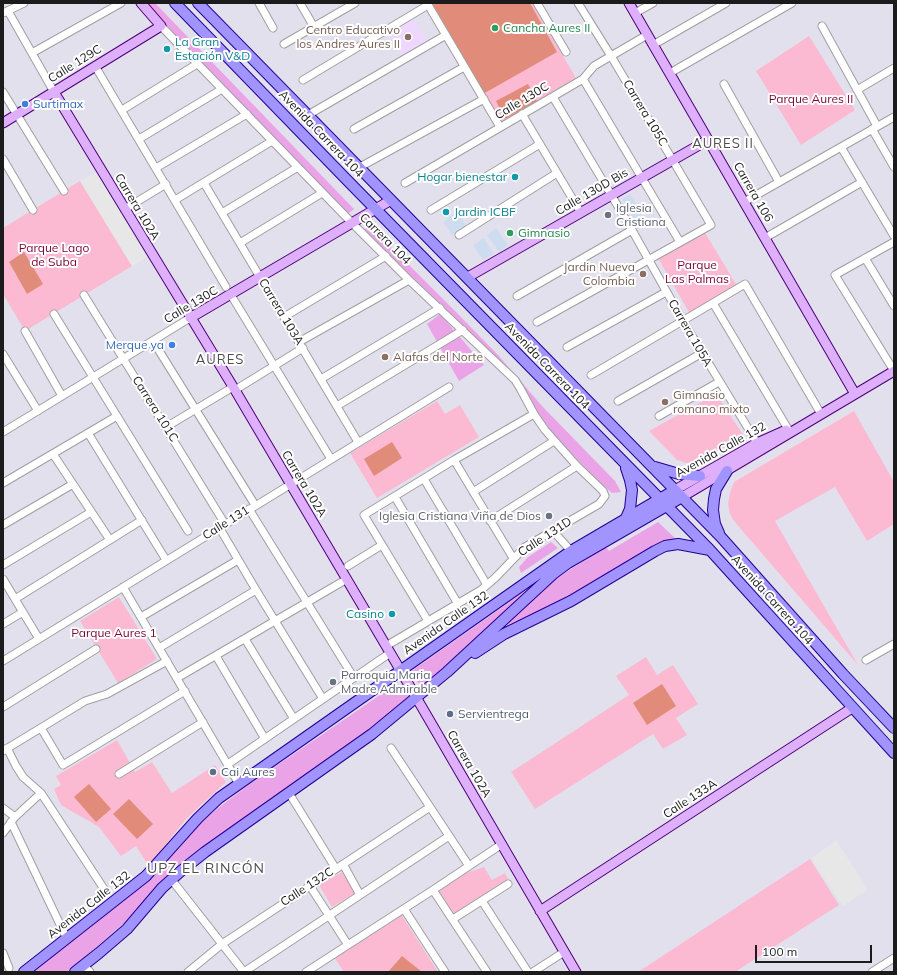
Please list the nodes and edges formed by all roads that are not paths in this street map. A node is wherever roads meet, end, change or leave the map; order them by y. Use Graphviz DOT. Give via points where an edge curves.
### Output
graph roads {
  1 [pos="24,3"];
  2 [pos="121,3"];
  3 [pos="141,3"];
  4 [pos="175,3"];
  5 [pos="198,3"];
  6 [pos="260,3"];
  7 [pos="300,3"];
  8 [pos="355,3"];
  9 [pos="537,3"];
  10 [pos="578,3"];
  11 [pos="629,3"];
  12 [pos="652,3"];
  13 [pos="726,3"];
  14 [pos="792,3"];
  15 [pos="427,4"];
  16 [pos="343,6"];
  17 [pos="5,12"];
  18 [pos="635,13"];
  19 [pos="160,26"];
  20 [pos="822,26"];
  21 [pos="314,27"];
  22 [pos="274,28"];
  23 [pos="647,35"];
  24 [pos="446,36"];
  25 [pos="284,44"];
  26 [pos="653,45"];
  27 [pos="566,52"];
  28 [pos="32,53"];
  29 [pos="611,56"];
  30 [pos="197,64"];
  31 [pos="95,66"];
  32 [pos="464,67"];
  33 [pos="894,68"];
  34 [pos="670,73"];
  35 [pos="583,79"];
  36 [pos="304,80"];
  37 [pos="724,84"];
  38 [pos="222,89"];
  39 [pos="857,90"];
  40 [pos="3,92"];
  41 [pos="54,92"];
  42 [pos="552,97"];
  43 [pos="484,99"];
  44 [pos="122,110"];
  45 [pos="247,114"];
  46 [pos="522,114"];
  47 [pos="17,115"];
  48 [pos="308,115"];
  49 [pos="894,117"];
  50 [pos="3,123"];
  51 [pos="500,128"];
  52 [pos="875,128"];
  53 [pos="354,129"];
  54 [pos="139,139"];
  55 [pos="708,140"];
  56 [pos="272,141"];
  57 [pos="540,144"];
  58 [pos="841,147"];
  59 [pos="3,159"];
  60 [pos="673,161"];
  61 [pos="298,167"];
  62 [pos="360,167"];
  63 [pos="894,167"];
  64 [pos="156,168"];
  65 [pos="557,173"];
  66 [pos="642,178"];
  67 [pos="779,182"];
  68 [pos="862,182"];
  69 [pos="204,183"];
  70 [pos="405,183"];
  71 [pos="166,184"];
  72 [pos="64,191"];
  73 [pos="322,193"];
  74 [pos="611,196"];
  75 [pos="175,200"];
  76 [pos="392,200"];
  77 [pos="744,202"];
  78 [pos="125,209"];
  79 [pos="376,209"];
  80 [pos="33,210"];
  81 [pos="431,210"];
  82 [pos="222,212"];
  83 [pos="581,213"];
  84 [pos="352,223"];
  85 [pos="632,230"];
  86 [pos="459,235"];
  87 [pos="894,236"];
  88 [pos="765,238"];
  89 [pos="680,242"];
  90 [pos="894,242"];
  91 [pos="240,243"];
  92 [pos="386,256"];
  93 [pos="865,258"];
  94 [pos="648,259"];
  95 [pos="260,277"];
  96 [pos="468,277"];
  97 [pos="409,280"];
  98 [pos="228,291"];
  99 [pos="666,292"];
  100 [pos="84,295"];
  101 [pos="517,296"];
  102 [pos="713,303"];
  103 [pos="894,306"];
  104 [pos="440,308"];
  105 [pos="54,314"];
  106 [pos="284,317"];
  107 [pos="190,318"];
  108 [pos="683,321"];
  109 [pos="537,322"];
  110 [pos="463,330"];
  111 [pos="25,331"];
  112 [pos="153,341"];
  113 [pos="301,345"];
  114 [pos="567,347"];
  115 [pos="702,353"];
  116 [pos="3,354"];
  117 [pos="124,359"];
  118 [pos="274,366"];
  119 [pos="894,371"];
  120 [pos="591,375"];
  121 [pos="93,377"];
  122 [pos="321,379"];
  123 [pos="719,382"];
  124 [pos="449,387"];
  125 [pos="234,389"];
  126 [pos="855,394"];
  127 [pos="62,396"];
  128 [pos="618,401"];
  129 [pos="337,406"];
  130 [pos="195,409"];
  131 [pos="38,411"];
  132 [pos="534,414"];
  133 [pos="821,414"];
  134 [pos="117,416"];
  135 [pos="659,416"];
  136 [pos="166,427"];
  137 [pos="4,429"];
  138 [pos="788,429"];
  139 [pos="88,433"];
  140 [pos="554,441"];
  141 [pos="358,442"];
  142 [pos="757,443"];
  143 [pos="53,454"];
  144 [pos="331,459"];
  145 [pos="454,460"];
  146 [pos="622,461"];
  147 [pos="577,466"];
  148 [pos="652,466"];
  149 [pos="727,471"];
  150 [pos="700,476"];
  151 [pos="424,479"];
  152 [pos="3,483"];
  153 [pos="73,484"];
  154 [pos="290,484"];
  155 [pos="473,492"];
  156 [pos="679,493"];
  157 [pos="605,496"];
  158 [pos="394,497"];
  159 [pos="663,502"];
  160 [pos="252,507"];
  161 [pos="91,512"];
  162 [pos="626,518"];
  163 [pos="142,520"];
  164 [pos="490,521"];
  165 [pos="3,525"];
  166 [pos="222,525"];
  167 [pos="553,531"];
  168 [pos="188,532"];
  169 [pos="720,536"];
  170 [pos="110,540"];
  171 [pos="382,545"];
  172 [pos="710,550"];
  173 [pos="571,551"];
  174 [pos="513,558"];
  175 [pos="166,560"];
  176 [pos="238,560"];
  177 [pos="3,565"];
  178 [pos="348,566"];
  179 [pos="347,579"];
  180 [pos="3,580"];
  181 [pos="487,586"];
  182 [pos="123,587"];
  183 [pos="256,590"];
  184 [pos="15,599"];
  185 [pos="308,602"];
  186 [pos="458,604"];
  187 [pos="23,612"];
  188 [pos="141,617"];
  189 [pos="275,621"];
  190 [pos="428,622"];
  191 [pos="3,624"];
  192 [pos="39,639"];
  193 [pos="245,639"];
  194 [pos="894,644"];
  195 [pos="159,648"];
  196 [pos="96,649"];
  197 [pos="388,650"];
  198 [pos="216,656"];
  199 [pos="866,660"];
  200 [pos="3,661"];
  201 [pos="167,661"];
  202 [pos="400,671"];
  203 [pos="447,672"];
  204 [pos="177,678"];
  205 [pos="354,678"];
  206 [pos="185,691"];
  207 [pos="416,698"];
  208 [pos="323,699"];
  209 [pos="3,706"];
  210 [pos="852,708"];
  211 [pos="294,719"];
  212 [pos="203,722"];
  213 [pos="41,728"];
  214 [pos="894,728"];
  215 [pos="265,739"];
  216 [pos="391,748"];
  217 [pos="5,749"];
  218 [pos="894,753"];
  219 [pos="228,764"];
  220 [pos="119,774"];
  221 [pos="239,784"];
  222 [pos="41,793"];
  223 [pos="290,793"];
  224 [pos="430,806"];
  225 [pos="3,808"];
  226 [pos="13,820"];
  227 [pos="3,833"];
  228 [pos="449,836"];
  229 [pos="502,844"];
  230 [pos="343,864"];
  231 [pos="469,866"];
  232 [pos="336,868"];
  233 [pos="172,879"];
  234 [pos="508,884"];
  235 [pos="310,886"];
  236 [pos="433,890"];
  237 [pos="106,892"];
  238 [pos="360,895"];
  239 [pos="482,901"];
  240 [pos="404,909"];
  241 [pos="540,911"];
  242 [pos="329,916"];
  243 [pos="453,920"];
  244 [pos="67,939"];
  245 [pos="222,944"];
  246 [pos="348,945"];
  247 [pos="564,952"];
  248 [pos="3,953"];
  249 [pos="894,958"];
  250 [pos="9,968"];
  251 [pos="87,968"];
  252 [pos="24,972"];
  253 [pos="75,972"];
  254 [pos="188,972"];
  255 [pos="244,972"];
  256 [pos="308,972"];
  257 [pos="445,972"];
  258 [pos="487,972"];
  259 [pos="528,972"];
  260 [pos="533,972"];
  261 [pos="576,972"];
  262 [pos="872,972"];
  1 -- 17 [label="street"];
  2 -- 28 [label="street"];
  3 -- 19 [label="street, Carrera 104"];
  4 -- 79 [label="main road, Avenida Carrera 104"];
  5 -- 48 [label="main road, Avenida Carrera 104"];
  6 -- 22 [label="street"];
  7 -- 21 [label="street"];
  8 -- 16 [label="street"];
  9 -- 27 [label="street"];
  10 -- 29 [label="street, Carrera 105C"];
  11 -- 18 [label="street, Carrera 106"];
  12 -- 18 [label="street"];
  13 -- 26 [label="street"];
  14 -- 34 [label="street"];
  15 -- 24 [label="street"];
  15 -- 36 [label="street"];
  16 -- 21 [label="street"];
  17 -- 28 [label="street, Carrera 102A"];
  18 -- 23 [label="street, Carrera 106"];
  19 -- 30 [label="street, Carrera 104"];
  19 -- 31 [label="street, Calle 129C"];
  20 -- 39 [label="street"];
  21 -- 25 [label="street"];
  23 -- 26 [label="street, Carrera 106"];
  23 -- 29 [label="street, Calle 130C"];
  24 -- 32 [label="street"];
  24 -- 48 [label="street"];
  26 -- 34 [label="street, Carrera 106"];
  28 -- 41 [label="street, Carrera 102A"];
  29 -- 35 [label="street, Calle 130C" via="594,66"];
  29 -- 60 [label="street, Carrera 105C"];
  30 -- 38 [label="street, Carrera 104"];
  30 -- 44 [label="street"];
  31 -- 41 [label="street, Calle 129C"];
  31 -- 44 [label="street"];
  32 -- 43 [label="street"];
  32 -- 53 [label="street"];
  33 -- 39 [label="street"];
  34 -- 55 [label="street, Carrera 106"];
  35 -- 42 [label="street, Calle 130C"];
  35 -- 66 [label="street"];
  37 -- 67 [label="street"];
  38 -- 45 [label="street, Carrera 104"];
  38 -- 54 [label="street"];
  39 -- 52 [label="street"];
  40 -- 47 [label="street"];
  41 -- 47 [label="street, Calle 129C"];
  41 -- 78 [label="street, Carrera 102A"];
  42 -- 46 [label="street, Calle 130C"];
  42 -- 74 [label="street, Carrera 105A"];
  43 -- 51 [label="street"];
  43 -- 62 [label="street"];
  44 -- 54 [label="street"];
  45 -- 56 [label="street, Carrera 104"];
  45 -- 64 [label="street"];
  46 -- 51 [label="street, Calle 130C"];
  46 -- 57 [label="street"];
  47 -- 50 [label="street, Calle 129C"];
  47 -- 72 [label="street"];
  48 -- 62 [label="main road, Avenida Carrera 104"];
  49 -- 52 [label="street"];
  51 -- 70 [label="street, Calle 130C"];
  52 -- 58 [label="street"];
  52 -- 63 [label="street"];
  54 -- 64 [label="street"];
  55 -- 60 [label="street, Calle 130D Bis"];
  55 -- 77 [label="street, Carrera 106"];
  56 -- 61 [label="street, Carrera 104"];
  56 -- 69 [label="street"];
  57 -- 65 [label="street"];
  57 -- 81 [label="street"];
  58 -- 67 [label="street"];
  58 -- 68 [label="street"];
  59 -- 80 [label="street"];
  60 -- 66 [label="street, Calle 130D Bis"];
  60 -- 89 [label="street, Carrera 105C" via="711,225"];
  61 -- 73 [label="street, Carrera 104"];
  61 -- 82 [label="street"];
  62 -- 76 [label="main road, Avenida Carrera 104"];
  64 -- 71 [label="street"];
  65 -- 83 [label="street"];
  65 -- 86 [label="street"];
  66 -- 74 [label="street, Calle 130D Bis"];
  66 -- 89 [label="street"];
  67 -- 77 [label="street"];
  68 -- 87 [label="street"];
  68 -- 88 [label="street"];
  69 -- 75 [label="street"];
  69 -- 82 [label="street, Carrera 103A"];
  71 -- 75 [label="street"];
  71 -- 78 [label="street"];
  73 -- 84 [label="street, Carrera 104"];
  73 -- 91 [label="street"];
  74 -- 83 [label="street, Calle 130D Bis"];
  74 -- 85 [label="street, Carrera 105A"];
  75 -- 98 [label="street"];
  76 -- 79 [label="street, Calle 130C"];
  76 -- 96 [label="main road, Avenida Carrera 104"];
  77 -- 88 [label="street, Carrera 106"];
  78 -- 107 [label="street, Carrera 102A"];
  79 -- 84 [label="street, Calle 130C"];
  79 -- 146 [label="main road, Avenida Carrera 104"];
  82 -- 91 [label="street, Carrera 103A"];
  83 -- 96 [label="street, Calle 130D Bis"];
  84 -- 92 [label="street, Carrera 104"];
  84 -- 95 [label="street, Calle 130C"];
  85 -- 94 [label="street, Carrera 105A"];
  85 -- 101 [label="street"];
  88 -- 126 [label="street, Carrera 106"];
  89 -- 94 [label="street"];
  90 -- 93 [label="street"];
  91 -- 95 [label="street, Carrera 103A"];
  92 -- 97 [label="street, Carrera 104"];
  92 -- 106 [label="street"];
  93 -- 103 [label="street"];
  93 -- 119 [label="street" via="835,275"];
  94 -- 99 [label="street, Carrera 105A"];
  94 -- 109 [label="street"];
  95 -- 98 [label="street, Calle 130C"];
  95 -- 106 [label="street, Carrera 103A"];
  96 -- 148 [label="main road, Avenida Carrera 104"];
  97 -- 104 [label="street, Carrera 104"];
  97 -- 113 [label="street"];
  98 -- 107 [label="street, Calle 130C"];
  98 -- 118 [label="street"];
  99 -- 108 [label="street, Carrera 105A"];
  99 -- 114 [label="street"];
  100 -- 117 [label="street, Carrera 101C"];
  102 -- 108 [label="street"];
  102 -- 133 [label="street" via="745,284"];
  102 -- 138 [label="street"];
  104 -- 110 [label="street, Carrera 104"];
  104 -- 122 [label="street"];
  105 -- 121 [label="street"];
  106 -- 113 [label="street, Carrera 103A"];
  107 -- 112 [label="street, Calle 130C"];
  107 -- 125 [label="street, Carrera 102A"];
  108 -- 115 [label="street, Carrera 105A"];
  108 -- 120 [label="street"];
  110 -- 129 [label="street"];
  110 -- 132 [label="street, Carrera 104" via="515,380"];
  111 -- 127 [label="street"];
  112 -- 117 [label="street, Calle 130C"];
  112 -- 130 [label="street"];
  113 -- 118 [label="street"];
  113 -- 122 [label="street, Carrera 103A"];
  115 -- 123 [label="street, Carrera 105A"];
  115 -- 128 [label="street"];
  116 -- 131 [label="street"];
  117 -- 121 [label="street, Calle 130C"];
  117 -- 136 [label="street, Carrera 101C"];
  118 -- 125 [label="street"];
  118 -- 144 [label="street"];
  119 -- 126 [label="street, Avenida Calle 132"];
  121 -- 127 [label="street, Calle 130C"];
  121 -- 134 [label="street"];
  122 -- 129 [label="street, Carrera 103A"];
  123 -- 135 [label="street"];
  123 -- 142 [label="street, Carrera 105A"];
  124 -- 141 [label="street, Calle 131"];
  125 -- 130 [label="street"];
  125 -- 154 [label="street, Carrera 102A"];
  126 -- 133 [label="street, Avenida Calle 132"];
  127 -- 131 [label="street, Calle 130C"];
  129 -- 141 [label="street, Carrera 103A"];
  130 -- 136 [label="street"];
  130 -- 160 [label="street"];
  131 -- 137 [label="street, Calle 130C"];
  132 -- 140 [label="street, Carrera 104"];
  132 -- 145 [label="street"];
  133 -- 138 [label="street, Avenida Calle 132"];
  133 -- 149 [label="street, Avenida Calle 132"];
  134 -- 139 [label="street"];
  134 -- 168 [label="street"];
  136 -- 166 [label="street, Carrera 101C"];
  138 -- 142 [label="street, Avenida Calle 132"];
  139 -- 143 [label="street"];
  139 -- 163 [label="street"];
  140 -- 147 [label="street, Carrera 104"];
  140 -- 155 [label="street"];
  141 -- 144 [label="street, Calle 131"];
  142 -- 150 [label="street, Avenida Calle 132"];
  143 -- 152 [label="street"];
  143 -- 153 [label="street"];
  144 -- 154 [label="street, Calle 131"];
  145 -- 151 [label="street"];
  145 -- 155 [label="street"];
  146 -- 159 [label="main road, Avenida Carrera 104"];
  146 -- 162 [label="main road" via="632,490 630,509"];
  147 -- 157 [label="street, Carrera 104"];
  147 -- 164 [label="street"];
  148 -- 150 [label="main road" via="679,474"];
  148 -- 156 [label="main road, Avenida Carrera 104"];
  149 -- 156 [label="street, Avenida Calle 132"];
  149 -- 169 [label="main road" via="718,484 714,499 715,524"];
  150 -- 156 [label="street, Avenida Calle 132"];
  151 -- 158 [label="street"];
  151 -- 181 [label="street"];
  153 -- 161 [label="street"];
  153 -- 165 [label="street"];
  154 -- 160 [label="street, Calle 131"];
  154 -- 179 [label="street, Carrera 102A"];
  155 -- 164 [label="street"];
  156 -- 159 [label="main road, Avenida Calle 132"];
  156 -- 169 [label="main road, Avenida Carrera 104"];
  157 -- 167 [label="street, Calle 131D" via="598,504"];
  158 -- 171 [label="street" via="364,515"];
  158 -- 186 [label="street"];
  159 -- 162 [label="main road, Avenida Calle 132"];
  159 -- 172 [label="main road, Avenida Carrera 104"];
  159 -- 203 [label="main road, Avenida Calle 132" via="553,574"];
  160 -- 166 [label="street, Calle 131"];
  160 -- 185 [label="street"];
  161 -- 170 [label="street"];
  161 -- 177 [label="street"];
  162 -- 173 [label="main road, Avenida Calle 132"];
  163 -- 170 [label="street"];
  163 -- 175 [label="street"];
  164 -- 174 [label="street"];
  166 -- 175 [label="street, Calle 131"];
  166 -- 176 [label="street, Carrera 101C"];
  167 -- 173 [label="street"];
  167 -- 174 [label="street, Calle 131D" via="525,547"];
  169 -- 214 [label="main road, Avenida Carrera 104"];
  170 -- 184 [label="street"];
  171 -- 178 [label="street"];
  171 -- 190 [label="street"];
  172 -- 203 [label="main road" via="678,544 665,546 571,601 504,634"];
  172 -- 210 [label="main road, Avenida Carrera 104"];
  173 -- 202 [label="main road, Avenida Calle 132"];
  174 -- 181 [label="street, Calle 131D"];
  175 -- 182 [label="street, Calle 131"];
  176 -- 183 [label="street, Carrera 101C"];
  176 -- 188 [label="street"];
  179 -- 185 [label="street"];
  179 -- 197 [label="street, Carrera 102A"];
  180 -- 184 [label="street"];
  181 -- 186 [label="street, Calle 131D"];
  182 -- 188 [label="street"];
  182 -- 192 [label="street, Calle 131"];
  183 -- 189 [label="street, Carrera 101C"];
  183 -- 195 [label="street"];
  184 -- 187 [label="street"];
  185 -- 189 [label="street"];
  185 -- 205 [label="street"];
  186 -- 190 [label="street, Calle 131D"];
  187 -- 191 [label="street"];
  187 -- 192 [label="street"];
  188 -- 195 [label="street"];
  189 -- 193 [label="street"];
  189 -- 208 [label="street, Carrera 101C"];
  190 -- 197 [label="street, Calle 131D"];
  192 -- 200 [label="street, Calle 131"];
  193 -- 198 [label="street"];
  193 -- 211 [label="street"];
  194 -- 199 [label="street"];
  195 -- 201 [label="street"];
  196 -- 209 [label="street"];
  197 -- 202 [label="street, Carrera 102A"];
  197 -- 205 [label="street, Calle 131D"];
  198 -- 204 [label="street"];
  198 -- 215 [label="street"];
  201 -- 204 [label="street"];
  201 -- 213 [label="street" via="108,694 86,701"];
  202 -- 207 [label="street, Carrera 102A"];
  202 -- 221 [label="main road, Avenida Calle 132"];
  203 -- 207 [label="main road, Avenida Calle 132"];
  204 -- 206 [label="street"];
  205 -- 208 [label="street, Calle 131D"];
  206 -- 212 [label="street"];
  206 -- 213 [label="street" via="63,765"];
  207 -- 223 [label="main road, Avenida Calle 132" via="367,738"];
  207 -- 229 [label="street, Carrera 102A"];
  208 -- 211 [label="street, Calle 131D"];
  210 -- 218 [label="main road, Avenida Carrera 104"];
  210 -- 241 [label="street, Calle 133A"];
  211 -- 215 [label="street, Calle 131D"];
  212 -- 219 [label="street"];
  212 -- 220 [label="street"];
  213 -- 217 [label="street"];
  215 -- 219 [label="street, Calle 131D"];
  216 -- 224 [label="street"];
  217 -- 222 [label="street" via="23,777"];
  219 -- 221 [label="street"];
  221 -- 244 [label="main road, Avenida Calle 132" via="198,818 146,876"];
  222 -- 226 [label="street"];
  222 -- 237 [label="street"];
  223 -- 232 [label="street"];
  223 -- 233 [label="main road, Avenida Calle 132" via="205,852"];
  224 -- 228 [label="street"];
  224 -- 230 [label="street, Calle 132C"];
  225 -- 226 [label="street"];
  226 -- 227 [label="street"];
  226 -- 244 [label="street"];
  228 -- 231 [label="street"];
  228 -- 238 [label="street"];
  229 -- 231 [label="street"];
  229 -- 241 [label="street, Carrera 102A"];
  230 -- 232 [label="street, Calle 132C"];
  230 -- 238 [label="street"];
  231 -- 236 [label="street"];
  232 -- 235 [label="street, Calle 132C"];
  233 -- 245 [label="street"];
  233 -- 251 [label="main road, Avenida Calle 132"];
  234 -- 239 [label="street"];
  235 -- 242 [label="street"];
  235 -- 245 [label="street, Calle 132C"];
  236 -- 240 [label="street"];
  236 -- 243 [label="street"];
  238 -- 242 [label="street"];
  239 -- 243 [label="street"];
  239 -- 259 [label="street"];
  240 -- 246 [label="street"];
  240 -- 257 [label="street"];
  241 -- 247 [label="street, Carrera 102A"];
  242 -- 246 [label="street"];
  242 -- 255 [label="street"];
  243 -- 258 [label="street"];
  244 -- 252 [label="main road, Avenida Calle 132"];
  245 -- 254 [label="street, Calle 132C"];
  245 -- 255 [label="street"];
  246 -- 256 [label="street"];
  247 -- 260 [label="street"];
  247 -- 261 [label="street, Carrera 102A"];
  248 -- 250 [label="street"];
  249 -- 262 [label="street"];
  251 -- 253 [label="main road, Avenida Calle 132"];
}
